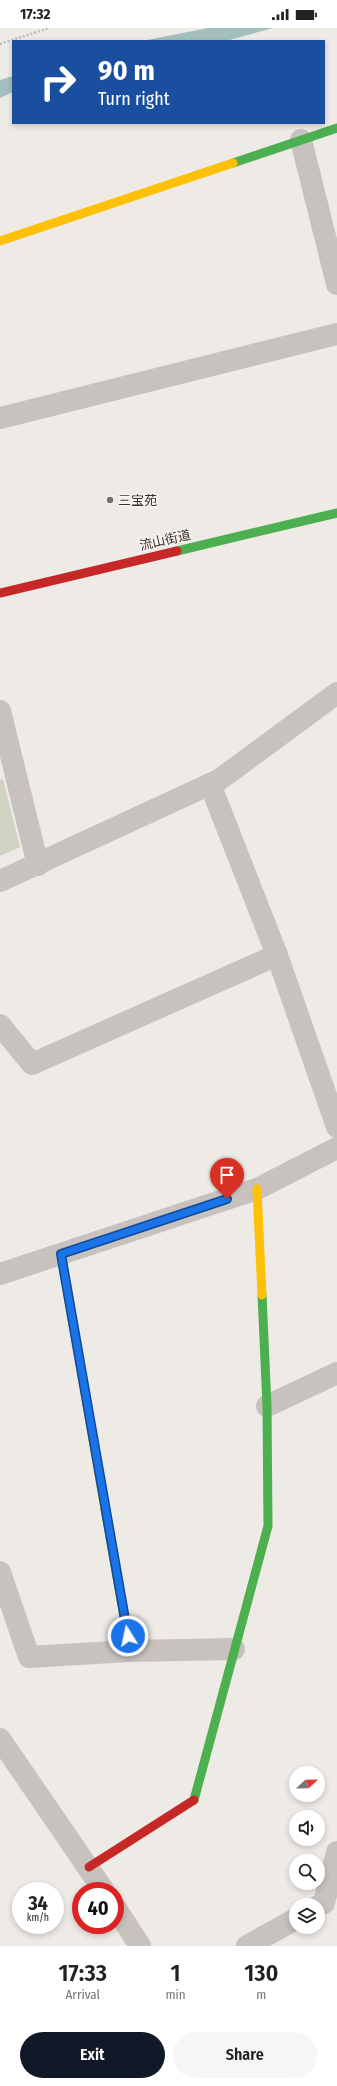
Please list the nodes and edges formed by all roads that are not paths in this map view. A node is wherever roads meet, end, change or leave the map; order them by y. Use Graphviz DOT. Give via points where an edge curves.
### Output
graph roads {
  1 [pos="337,128"];
  2 [pos="301,140"];
  3 [pos="0,241"];
  4 [pos="337,284"];
  5 [pos="337,334"];
  6 [pos="0,418"];
  7 [pos="337,513"];
  8 [pos="0,593"];
  9 [pos="337,693"];
  10 [pos="0,711"];
  11 [pos="7,771"];
  12 [pos="210,784"];
  13 [pos="38,865"];
  14 [pos="0,881"];
  15 [pos="277,955"];
  16 [pos="0,1025"];
  17 [pos="337,1127"];
  18 [pos="337,1148"];
  19 [pos="257,1189"];
  20 [pos="61,1254"];
  21 [pos="2,1269"];
  22 [pos="337,1373"];
  23 [pos="267,1406"];
  24 [pos="0,1572"];
  25 [pos="234,1649"];
  26 [pos="130,1651"];
  27 [pos="0,1739"];
  28 [pos="337,1852"];
  29 [pos="89,1867"];
  30 [pos="98,1882"];
  31 [pos="325,1899"];
  32 [pos="124,1921"];
  33 [pos="289,1923"];
  34 [pos="140,1946"];
  35 [pos="247,1946"];
  1 -- 2 [label="street"];
  2 -- 3 [label="street"];
  2 -- 4 [label="street"];
  5 -- 6 [label="street"];
  7 -- 8 [label="street, 流山街道"];
  9 -- 12 [label="street"];
  10 -- 11 [label="street"];
  11 -- 13 [label="street"];
  12 -- 13 [label="street"];
  12 -- 15 [label="street"];
  13 -- 14 [label="street"];
  15 -- 16 [label="street" via="32,1064"];
  15 -- 17 [label="street"];
  18 -- 19 [label="street"];
  19 -- 20 [label="street"];
  19 -- 23 [label="street"];
  20 -- 21 [label="street"];
  20 -- 26 [label="street"];
  22 -- 23 [label="street"];
  23 -- 25 [label="street" via="268,1526"];
  24 -- 26 [label="street" via="28,1657"];
  25 -- 26 [label="street"];
  25 -- 29 [label="street" via="194,1801"];
  27 -- 29 [label="street"];
  28 -- 31 [label="street"];
  29 -- 30 [label="street"];
  32 -- 34 [label="street"];
  33 -- 35 [label="street"];
}
